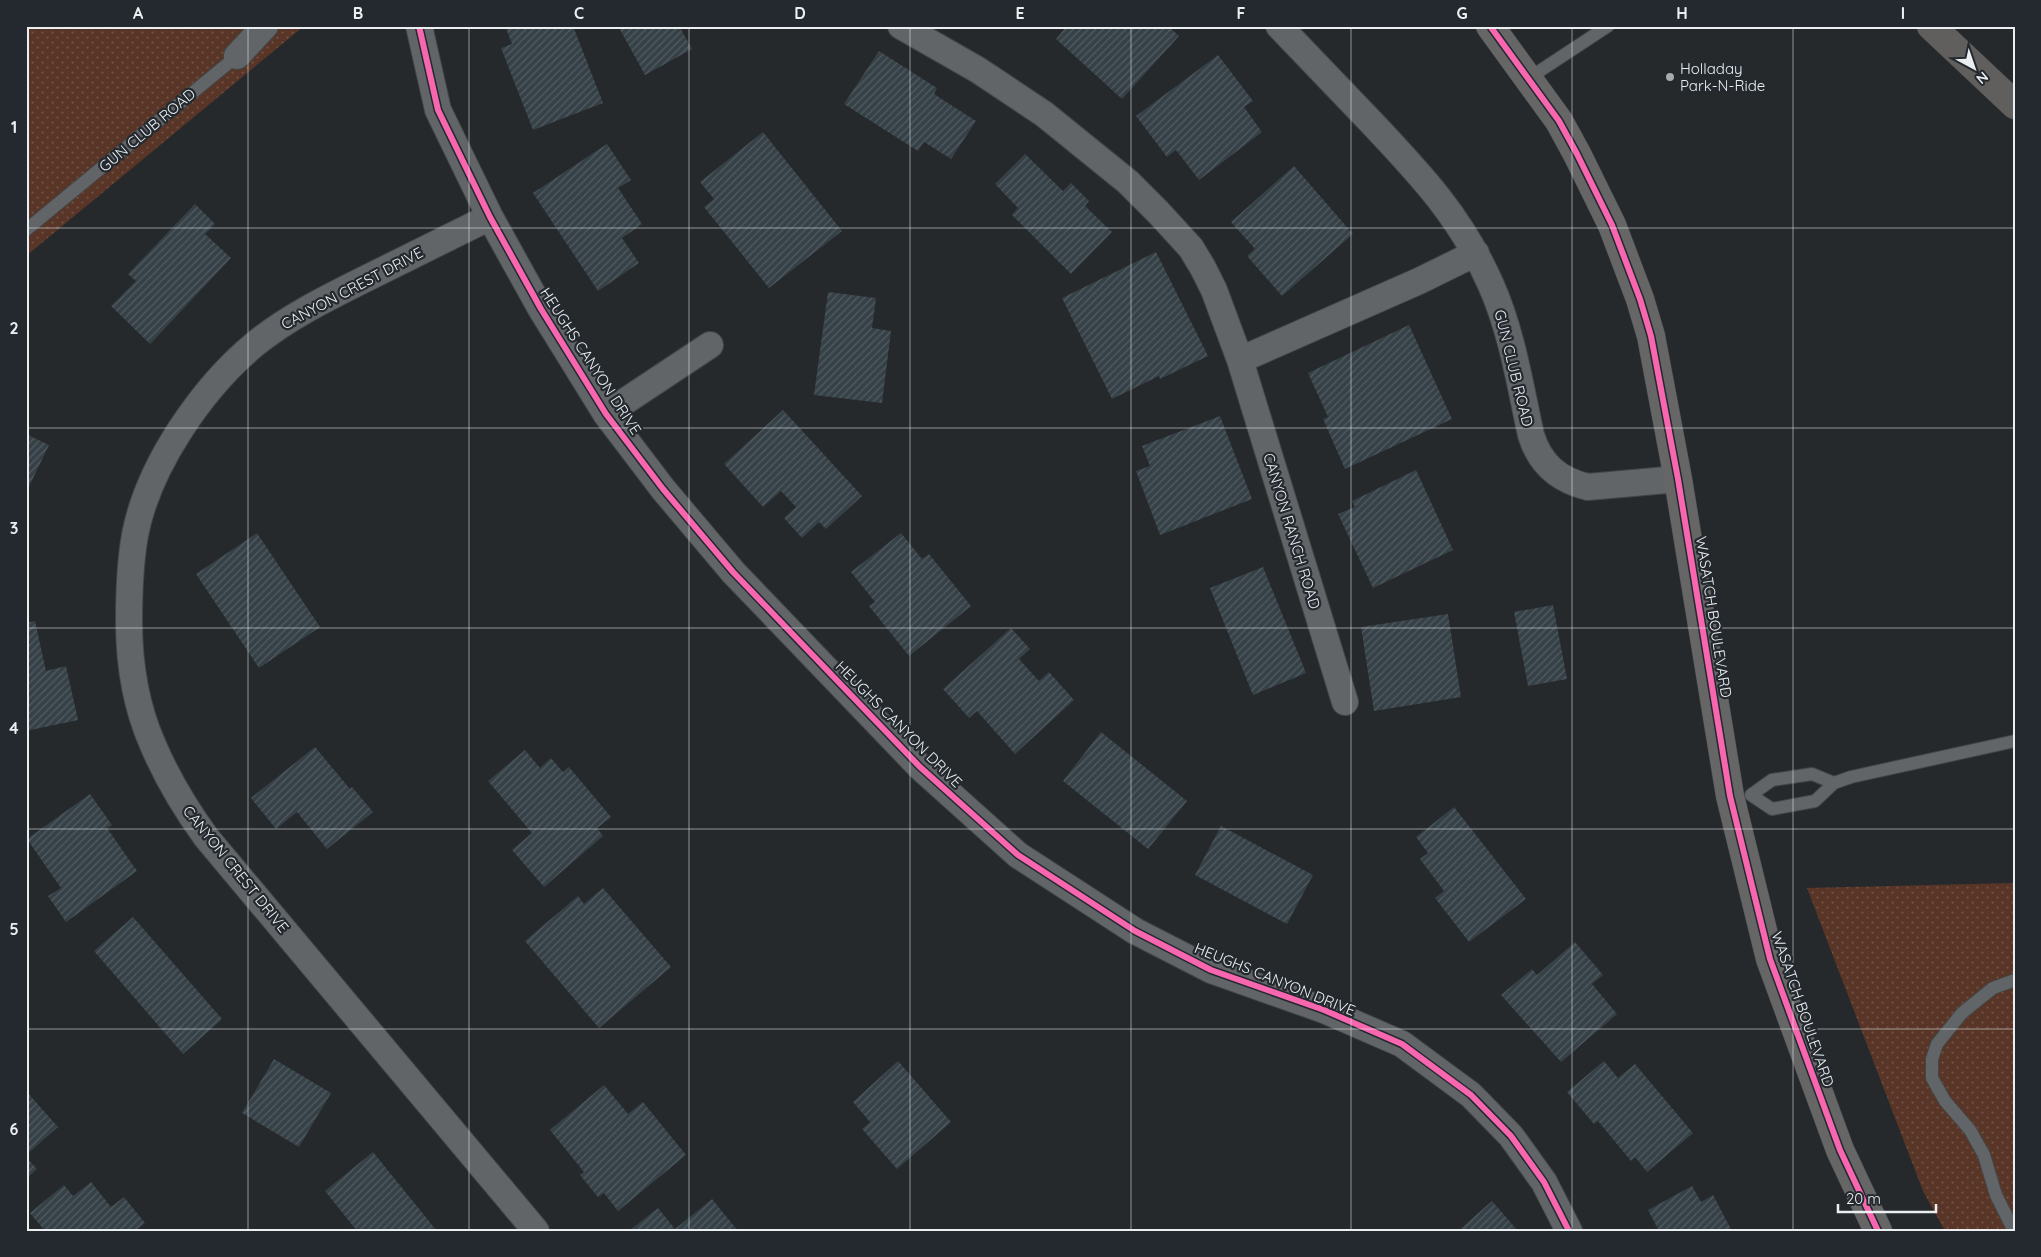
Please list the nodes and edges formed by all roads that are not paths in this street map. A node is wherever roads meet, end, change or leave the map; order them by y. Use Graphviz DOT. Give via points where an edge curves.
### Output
graph roads {
  1 [pos="265,26"];
  2 [pos="419,26"];
  3 [pos="901,26"];
  4 [pos="1279,26"];
  5 [pos="1490,26"];
  6 [pos="1608,26"];
  7 [pos="1931,26"];
  8 [pos="237,56"];
  9 [pos="1529,78"];
  10 [pos="2015,105"];
  11 [pos="490,216"];
  12 [pos="26,230"];
  13 [pos="1476,254"];
  14 [pos="710,345"];
  15 [pos="1240,360"];
  16 [pos="606,414"];
  17 [pos="1678,479"];
  18 [pos="1345,702"];
  19 [pos="2015,741"];
  20 [pos="1834,783"];
  21 [pos="1741,796"];
  22 [pos="2015,980"];
  23 [pos="536,1231"];
  24 [pos="1569,1231"];
  25 [pos="1878,1231"];
  26 [pos="2014,1231"];
  1 -- 8 [label="street, GUN CLUB ROAD"];
  2 -- 11 [label="street, HEUGHS CANYON DRIVE" via="438,110"];
  3 -- 15 [label="street, CANYON RANCH ROAD" via="978,70 1044,114 1158,212 1191,248 1204,268"];
  4 -- 13 [label="street, GUN CLUB ROAD" via="1416,170 1449,210"];
  5 -- 9 [label="street, WASATCH BOULEVARD"];
  6 -- 9 [label="lane"];
  7 -- 10 [label="main road"];
  8 -- 12 [label="lane, GUN CLUB ROAD"];
  9 -- 17 [label="street, WASATCH BOULEVARD" via="1559,121 1592,180 1627,262 1651,336"];
  11 -- 16 [label="street, HEUGHS CANYON DRIVE" via="541,309"];
  11 -- 23 [label="street, CANYON CREST DRIVE" via="283,324 256,343 210,388 170,448 140,519 131,572 129,640 136,690 152,744 188,812"];
  13 -- 15 [label="street"];
  13 -- 17 [label="street, GUN CLUB ROAD" via="1501,310 1531,435 1546,466 1562,478 1588,487"];
  14 -- 16 [label="street"];
  15 -- 18 [label="street, CANYON RANCH ROAD"];
  16 -- 24 [label="street, HEUGHS CANYON DRIVE" via="663,489 733,572 920,767 1018,855 1135,931 1211,970 1324,1010 1402,1044 1471,1095 1511,1136 1544,1182"];
  17 -- 21 [label="street, WASATCH BOULEVARD"];
  19 -- 20 [label="lane"];
  20 -- 21 [label="lane" via="1812,774 1804,775 1772,780"];
  20 -- 21 [label="lane" via="1815,801 1772,809"];
  21 -- 25 [label="street, WASATCH BOULEVARD" via="1770,959 1840,1150"];
  22 -- 26 [label="lane" via="1994,988 1962,1013 1937,1044 1932,1060 1932,1078 1984,1155 1996,1195"];
}
